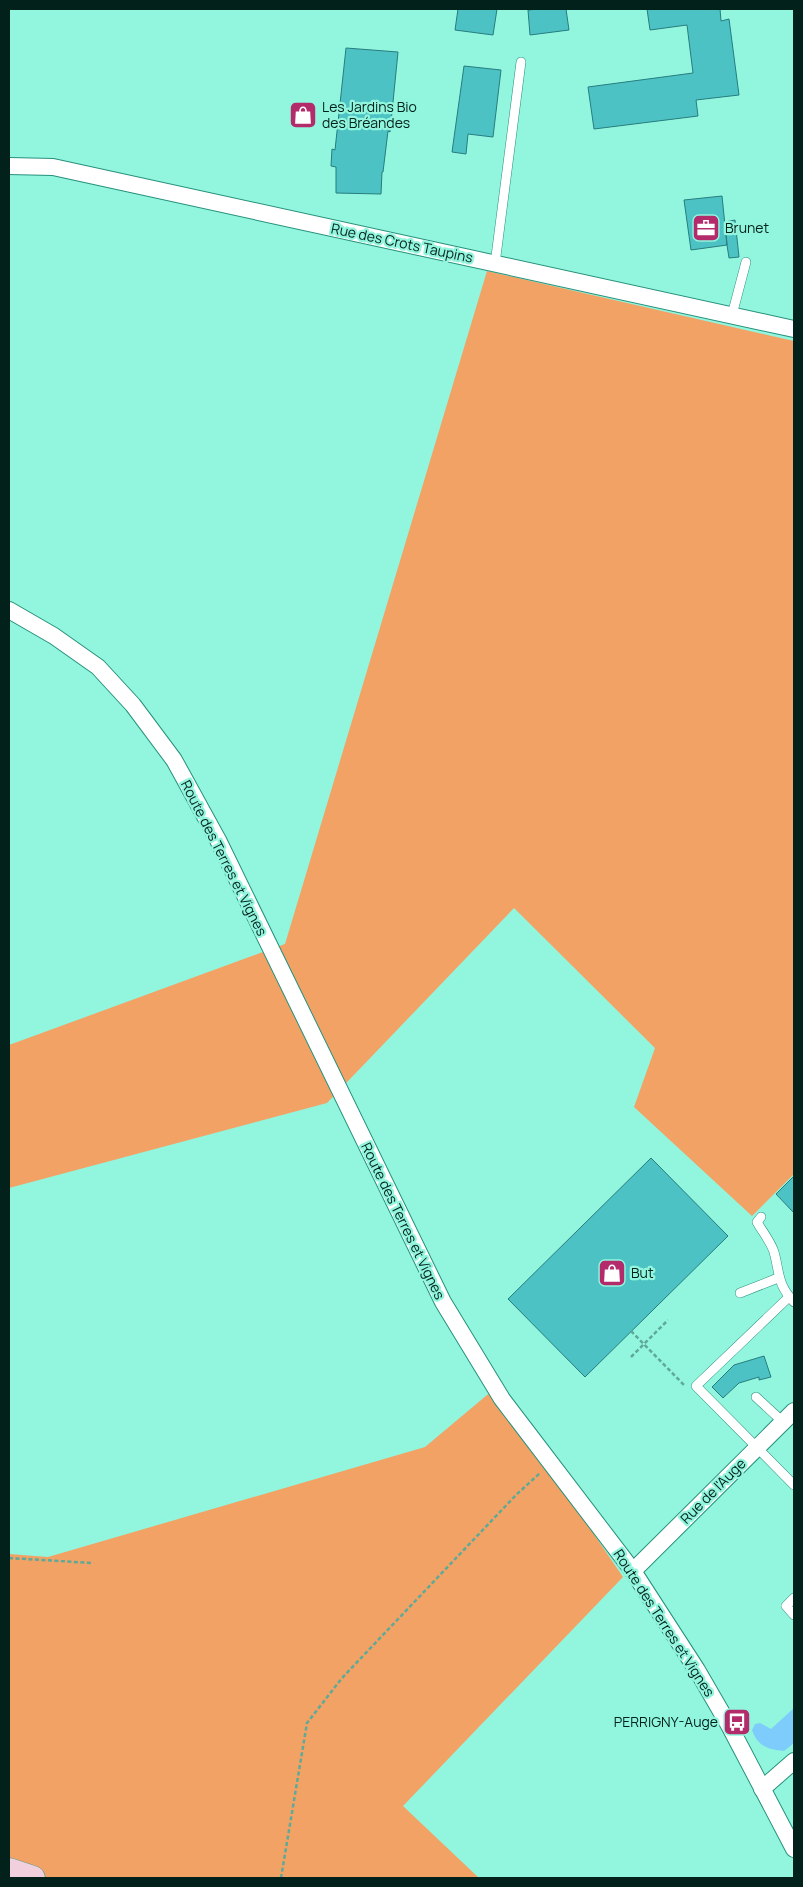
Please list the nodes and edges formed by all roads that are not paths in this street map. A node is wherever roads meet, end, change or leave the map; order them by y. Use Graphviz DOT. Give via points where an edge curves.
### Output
graph roads {
  1 [pos="521,62"];
  2 [pos="9,166"];
  3 [pos="746,262"];
  4 [pos="495,264"];
  5 [pos="732,315"];
  6 [pos="794,329"];
  7 [pos="9,610"];
  8 [pos="761,1216"];
  9 [pos="778,1278"];
  10 [pos="740,1293"];
  11 [pos="792,1299"];
  12 [pos="756,1397"];
  13 [pos="788,1416"];
  14 [pos="757,1448"];
  15 [pos="794,1485"];
  16 [pos="633,1571"];
  17 [pos="794,1598"];
  18 [pos="794,1615"];
  19 [pos="794,1761"];
  20 [pos="762,1789"];
  21 [pos="794,1849"];
  22 [pos="9,1870"];
  23 [pos="32,1878"];
  1 -- 4 [label="lane"];
  2 -- 4 [label="street, Rue des Crots Taupins" via="53,167"];
  3 -- 5 [label="lane"];
  4 -- 5 [label="street, Rue des Crots Taupins"];
  5 -- 6 [label="street, Rue des Crots Taupins"];
  7 -- 16 [label="street, Route des Terres et Vignes" via="98,667 133,705 174,760 218,840 443,1302 502,1399"];
  8 -- 9 [label="lane" via="757,1222 774,1251"];
  9 -- 10 [label="lane"];
  9 -- 11 [label="lane"];
  11 -- 14 [label="lane" via="696,1386"];
  12 -- 13 [label="lane"];
  13 -- 14 [label="street, Rue de l'Auge"];
  14 -- 15 [label="lane"];
  14 -- 16 [label="street, Rue de l'Auge"];
  16 -- 20 [label="street, Route des Terres et Vignes" via="697,1670"];
  17 -- 18 [label="lane" via="786,1606"];
  19 -- 20 [label="street"];
  20 -- 21 [label="street, Route des Terres et Vignes"];
  22 -- 23 [label="street"];
}
